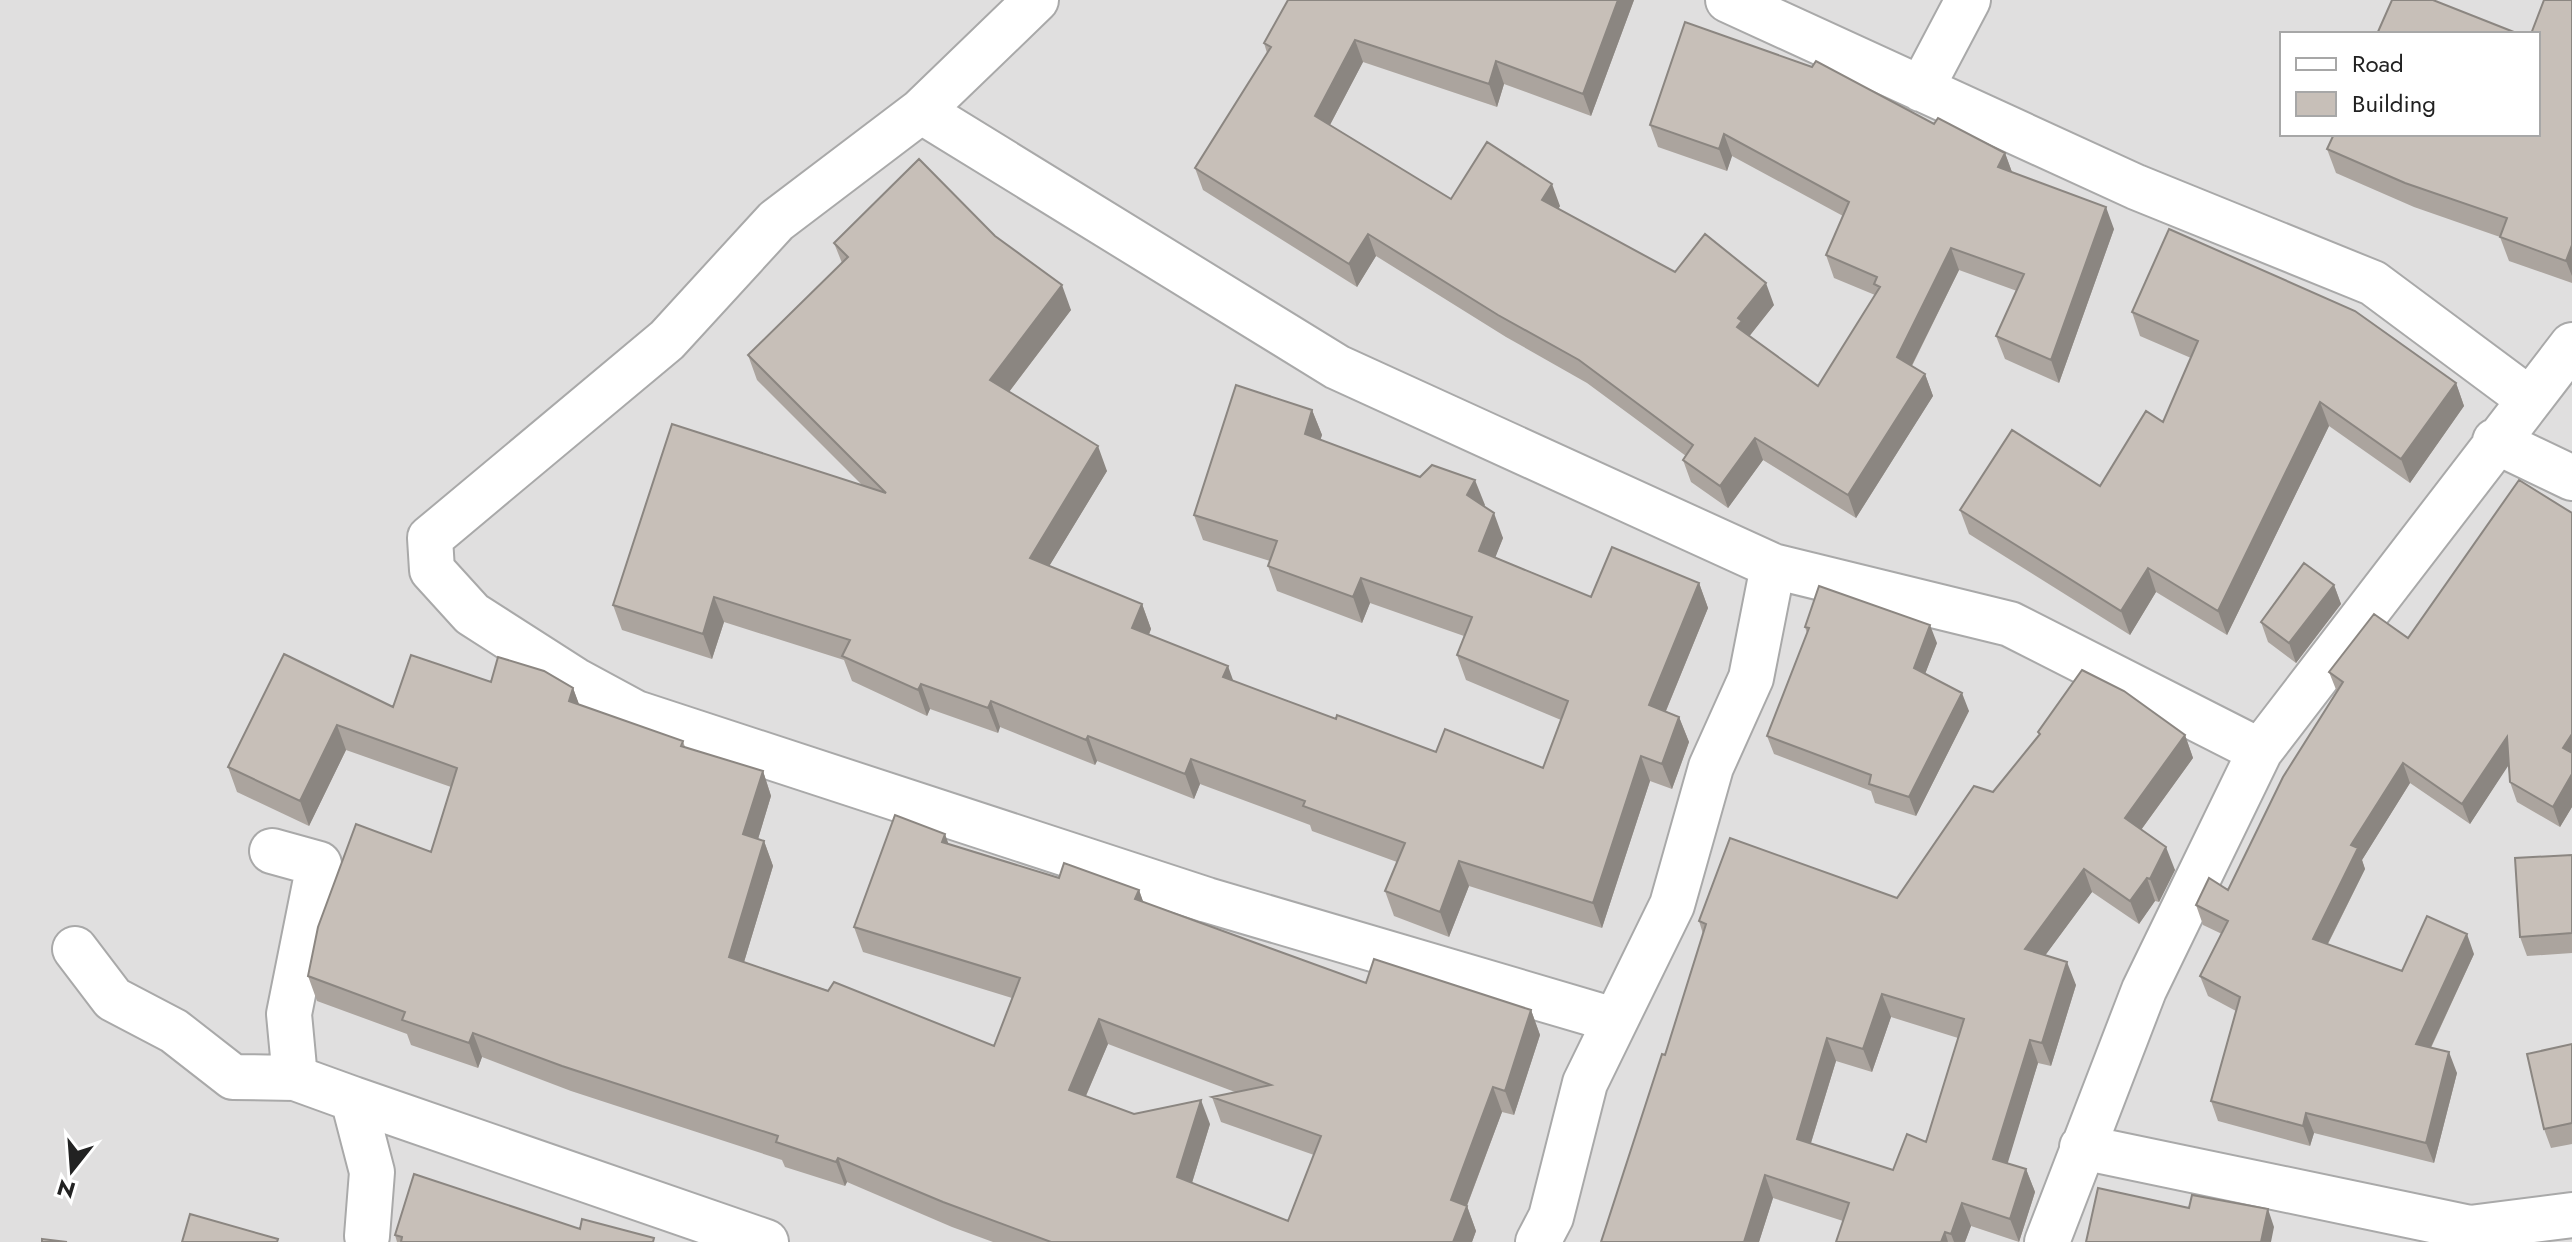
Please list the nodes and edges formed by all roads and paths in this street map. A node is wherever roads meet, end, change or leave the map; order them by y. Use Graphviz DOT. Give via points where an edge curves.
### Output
graph roads {
  1 [pos="1036,0"];
  2 [pos="1728,0"];
  3 [pos="1968,0"];
  4 [pos="1921,89"];
  5 [pos="921,111"];
  6 [pos="2572,345"];
  7 [pos="2529,399"];
  8 [pos="2495,441"];
  9 [pos="2572,478"];
  10 [pos="1773,566"];
  11 [pos="2260,751"];
  12 [pos="272,851"];
  13 [pos="75,949"];
  14 [pos="1614,1020"];
  15 [pos="295,1078"];
  16 [pos="353,1099"];
  17 [pos="2082,1147"];
  18 [pos="2572,1215"];
  19 [pos="367,1236"];
  20 [pos="766,1242"];
  21 [pos="1538,1242"];
  22 [pos="2047,1242"];
  1 -- 5 [label="street"];
  2 -- 4 [label="street"];
  3 -- 4 [label="street"];
  4 -- 7 [label="street" via="2136,187 2373,283"];
  5 -- 10 [label="street" via="1337,367"];
  5 -- 14 [label="street" via="776,221 667,340 438,530 430,538 432,570 472,614 636,713 1207,900"];
  6 -- 7 [label="street"];
  7 -- 8 [label="street"];
  8 -- 9 [label="street"];
  8 -- 11 [label="street"];
  10 -- 11 [label="street" via="2010,624"];
  10 -- 14 [label="street" via="1751,678 1711,767 1672,905"];
  11 -- 17 [label="street" via="2144,990"];
  12 -- 15 [label="street" via="319,864 289,1014"];
  13 -- 15 [label="street" via="113,999 174,1031 233,1077"];
  14 -- 21 [label="street" via="1585,1083 1551,1217"];
  15 -- 16 [label="street"];
  16 -- 19 [label="street" via="372,1172"];
  16 -- 20 [label="street"];
  17 -- 18 [label="street" via="2470,1228"];
  17 -- 22 [label="street"];
}
